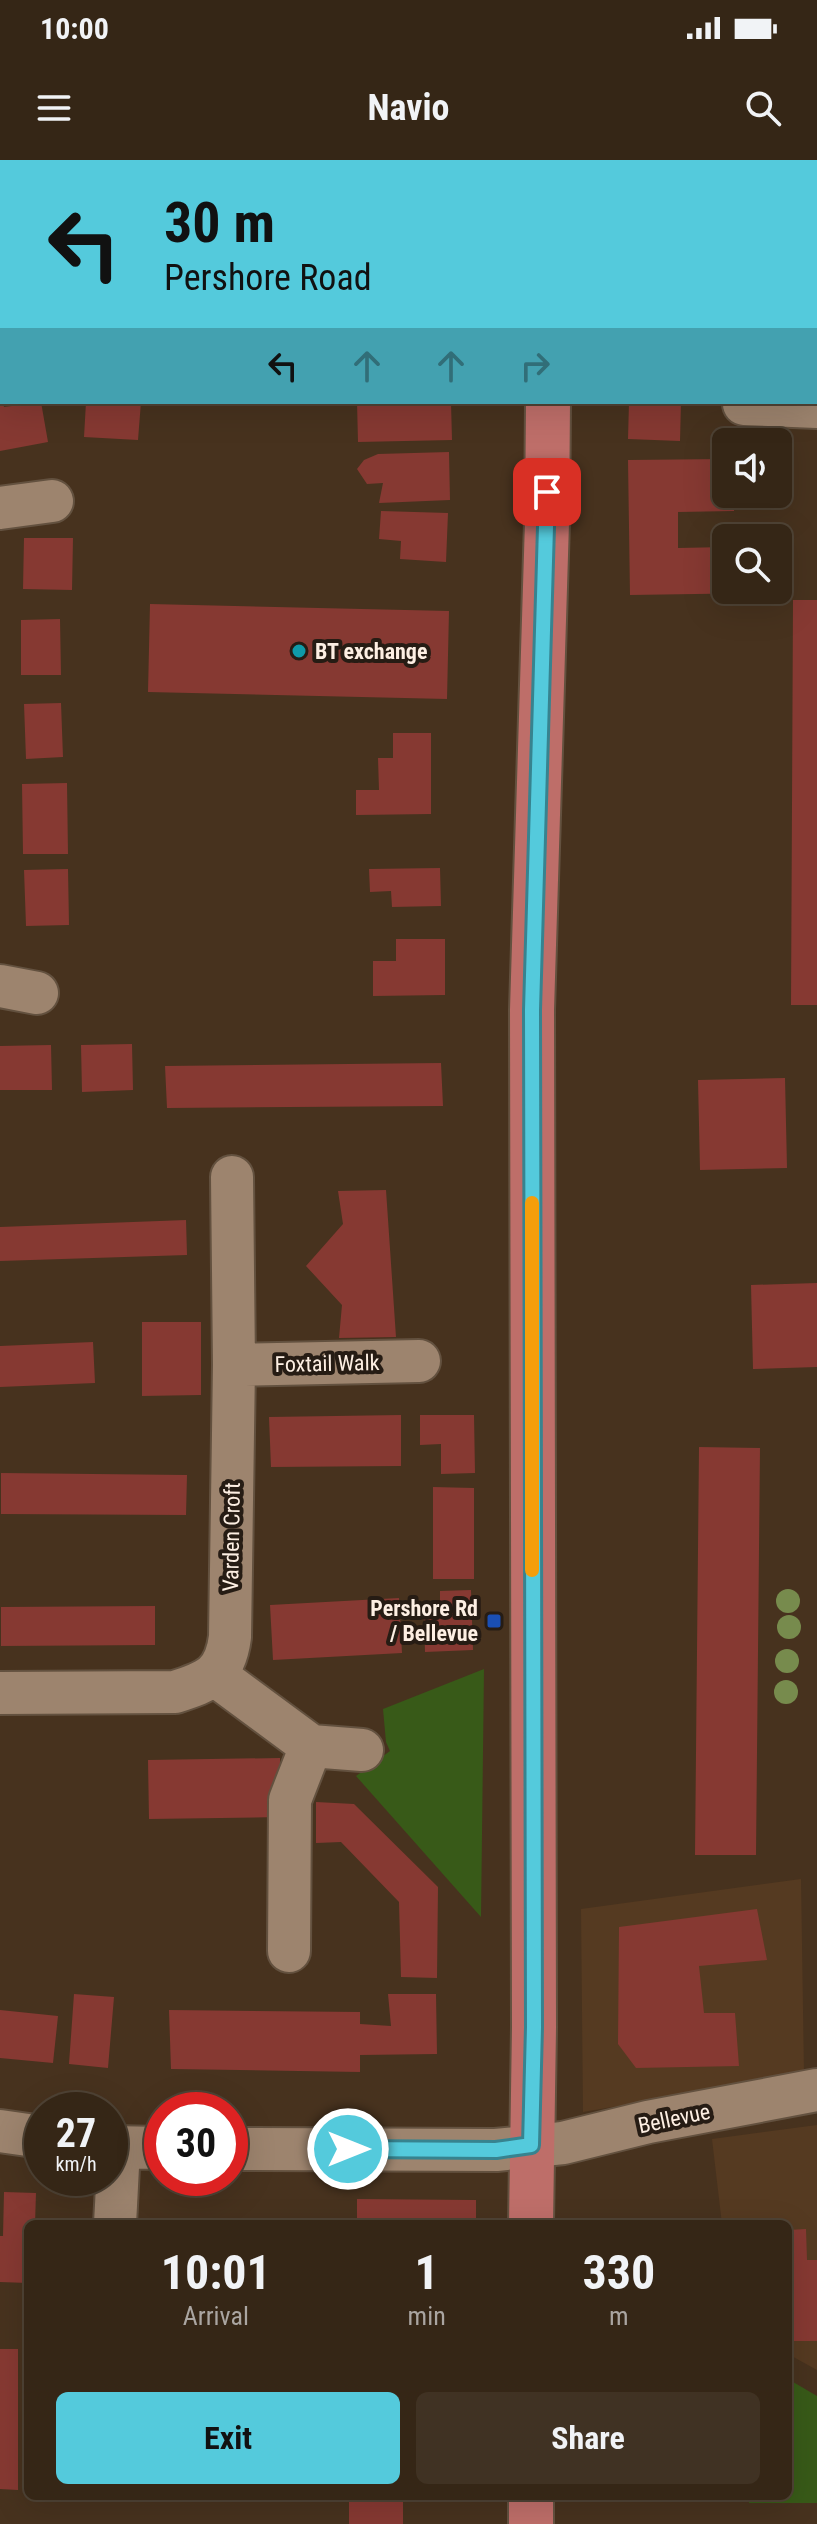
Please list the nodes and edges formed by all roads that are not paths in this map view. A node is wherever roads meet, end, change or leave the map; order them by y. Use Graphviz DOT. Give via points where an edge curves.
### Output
graph roads {
  1 [pos="548,404"];
  2 [pos="744,404"];
  3 [pos="817,407"];
  4 [pos="52,501"];
  5 [pos="0,508"];
  6 [pos="232,1177"];
  7 [pos="419,1361"];
  8 [pos="234,1365"];
  9 [pos="215,1675"];
  10 [pos="0,1693"];
  11 [pos="311,1746"];
  12 [pos="362,1750"];
  13 [pos="289,1951"];
  14 [pos="817,2090"];
  15 [pos="0,2131"];
  16 [pos="24,2134"];
  17 [pos="531,2145"];
  18 [pos="248,2149"];
  19 [pos="115,2196"];
  20 [pos="115,2220"];
  21 [pos="531,2220"];
  22 [pos="531,2500"];
  23 [pos="531,2524"];
  1 -- 17 [label="main road" via="532,1025"];
  2 -- 3 [label="street"];
  4 -- 5 [label="street"];
  6 -- 8 [label="street, Varden Croft"];
  7 -- 8 [label="street, Foxtail Walk"];
  8 -- 9 [label="street, Varden Croft" via="230,1637"];
  9 -- 10 [label="street" via="175,1692"];
  9 -- 11 [label="street"];
  11 -- 12 [label="street"];
  11 -- 13 [label="street" via="290,1800"];
  14 -- 17 [label="street, Bellevue" via="563,2143"];
  15 -- 16 [label="street"];
  17 -- 18 [label="street, Bellevue" via="496,2150"];
  17 -- 21 [label="main road"];
  19 -- 20 [label="street"];
  22 -- 23 [label="main road"];
}
